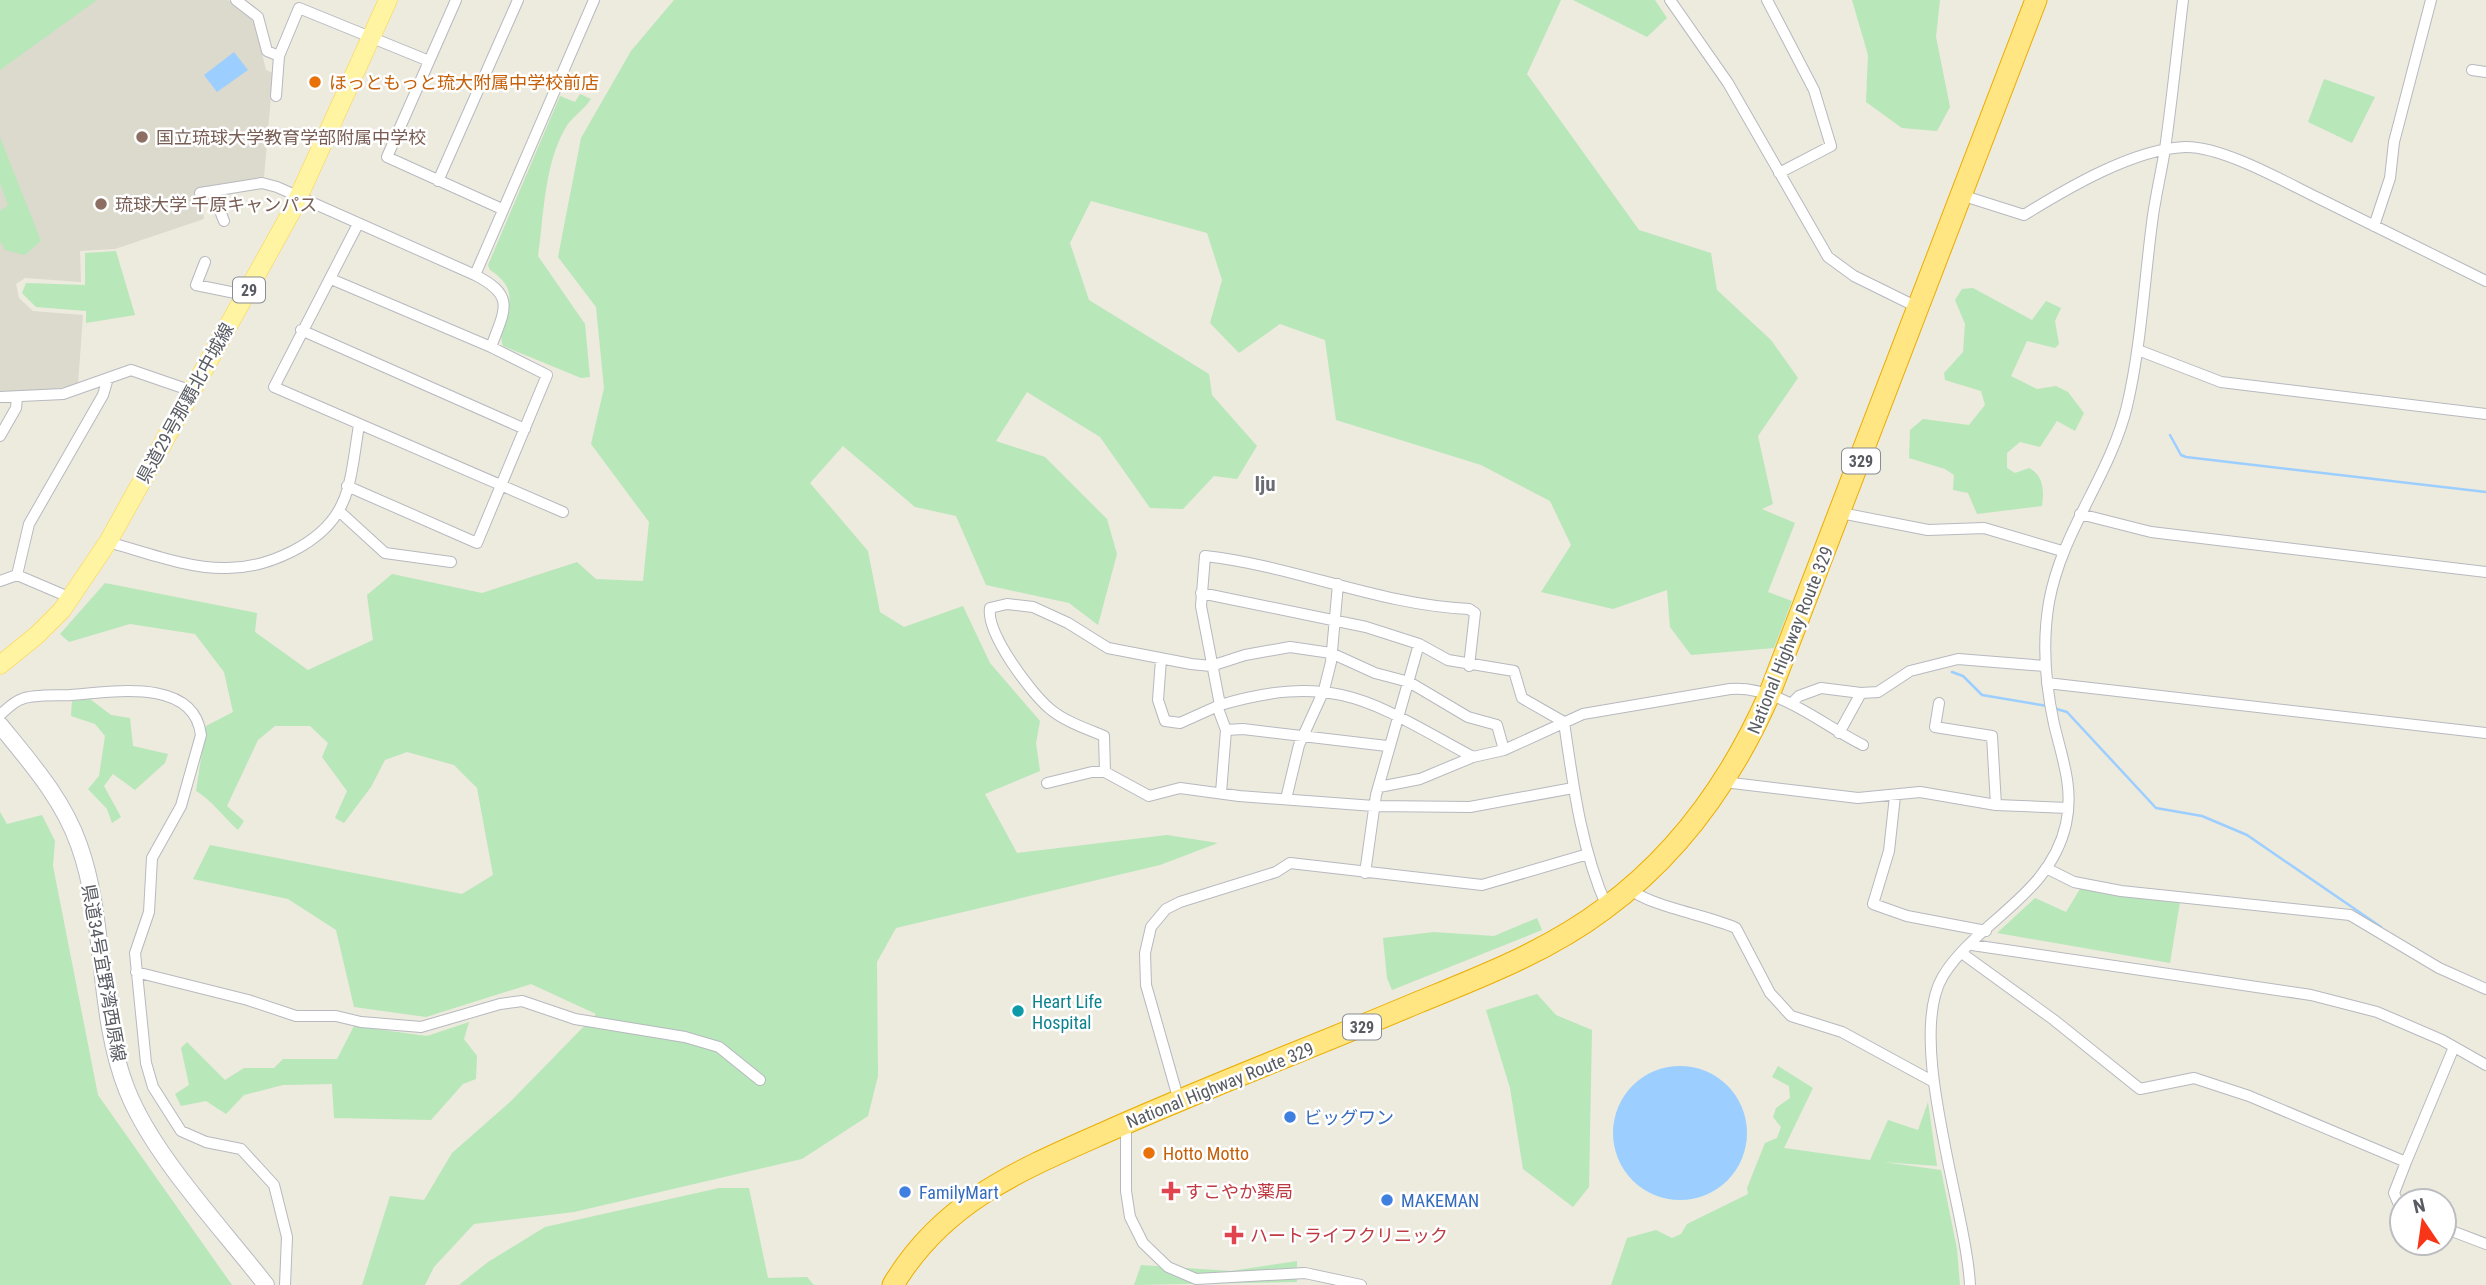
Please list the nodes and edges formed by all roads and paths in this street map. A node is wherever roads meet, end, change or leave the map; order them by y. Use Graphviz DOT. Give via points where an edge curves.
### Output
graph roads {
  1 [pos="236,0"];
  2 [pos="388,0"];
  3 [pos="456,0"];
  4 [pos="518,0"];
  5 [pos="594,0"];
  6 [pos="1670,0"];
  7 [pos="1767,0"];
  8 [pos="2036,0"];
  9 [pos="2183,0"];
  10 [pos="2431,0"];
  11 [pos="300,4"];
  12 [pos="372,36"];
  13 [pos="279,55"];
  14 [pos="429,61"];
  15 [pos="2472,70"];
  16 [pos="2486,72"];
  17 [pos="276,96"];
  18 [pos="2165,150"];
  19 [pos="1779,173"];
  20 [pos="439,181"];
  21 [pos="212,191"];
  22 [pos="200,193"];
  23 [pos="1961,195"];
  24 [pos="299,197"];
  25 [pos="502,209"];
  26 [pos="224,220"];
  27 [pos="358,224"];
  28 [pos="2374,226"];
  29 [pos="205,262"];
  30 [pos="475,275"];
  31 [pos="331,279"];
  32 [pos="2486,281"];
  33 [pos="246,295"];
  34 [pos="1919,308"];
  35 [pos="301,330"];
  36 [pos="491,347"];
  37 [pos="2138,350"];
  38 [pos="108,378"];
  39 [pos="192,391"];
  40 [pos="0,397"];
  41 [pos="18,397"];
  42 [pos="2486,414"];
  43 [pos="359,425"];
  44 [pos="525,429"];
  45 [pos="0,436"];
  46 [pos="346,486"];
  47 [pos="502,486"];
  48 [pos="339,511"];
  49 [pos="563,512"];
  50 [pos="1841,513"];
  51 [pos="2080,513"];
  52 [pos="108,542"];
  53 [pos="2062,551"];
  54 [pos="452,562"];
  55 [pos="2486,572"];
  56 [pos="17,575"];
  57 [pos="0,581"];
  58 [pos="1338,584"];
  59 [pos="1201,593"];
  60 [pos="71,598"];
  61 [pos="1332,620"];
  62 [pos="1419,645"];
  63 [pos="1331,653"];
  64 [pos="1161,659"];
  65 [pos="0,665"];
  66 [pos="1211,666"];
  67 [pos="1469,666"];
  68 [pos="2045,666"];
  69 [pos="1409,682"];
  70 [pos="2046,683"];
  71 [pos="1324,690"];
  72 [pos="1861,693"];
  73 [pos="1769,695"];
  74 [pos="1939,703"];
  75 [pos="1791,704"];
  76 [pos="1219,706"];
  77 [pos="0,715"];
  78 [pos="1397,716"];
  79 [pos="1564,722"];
  80 [pos="0,725"];
  81 [pos="1226,730"];
  82 [pos="1839,733"];
  83 [pos="2486,733"];
  84 [pos="1302,737"];
  85 [pos="1863,745"];
  86 [pos="1387,746"];
  87 [pos="1504,750"];
  88 [pos="1473,757"];
  89 [pos="1105,772"];
  90 [pos="1724,782"];
  91 [pos="1047,783"];
  92 [pos="1379,787"];
  93 [pos="1573,788"];
  94 [pos="1221,793"];
  95 [pos="1895,796"];
  96 [pos="1286,799"];
  97 [pos="1996,805"];
  98 [pos="1374,806"];
  99 [pos="2068,808"];
  100 [pos="1588,854"];
  101 [pos="2046,868"];
  102 [pos="1365,873"];
  103 [pos="1630,889"];
  104 [pos="1607,908"];
  105 [pos="1986,931"];
  106 [pos="1972,945"];
  107 [pos="1963,954"];
  108 [pos="136,972"];
  109 [pos="2486,989"];
  110 [pos="2454,1047"];
  111 [pos="2486,1065"];
  112 [pos="760,1080"];
  113 [pos="1932,1081"];
  114 [pos="1178,1101"];
  115 [pos="1126,1123"];
  116 [pos="2406,1162"];
  117 [pos="2396,1187"];
  118 [pos="2458,1233"];
  119 [pos="2486,1244"];
  120 [pos="1219,1282"];
  121 [pos="266,1285"];
  122 [pos="285,1285"];
  123 [pos="893,1285"];
  124 [pos="1361,1285"];
  125 [pos="1970,1285"];
  1 -- 13 [label="street" via="258,18 267,51"];
  2 -- 12 [label="main road, 県道29号那覇北中城線 / 29"];
  3 -- 14 [label="street"];
  4 -- 20 [label="street"];
  5 -- 25 [label="street"];
  6 -- 19 [label="street" via="1728,83"];
  7 -- 19 [label="street" via="1814,90 1831,146"];
  8 -- 23 [label="highway, National Highway Route 329 / 329"];
  9 -- 18 [label="street"];
  10 -- 28 [label="street" via="2394,142 2390,178"];
  11 -- 12 [label="street"];
  11 -- 13 [label="street"];
  12 -- 14 [label="street"];
  12 -- 24 [label="main road, 県道29号那覇北中城線 / 29"];
  13 -- 17 [label="street"];
  14 -- 20 [label="street" via="387,157"];
  15 -- 16 [label="street"];
  18 -- 23 [label="street" via="2088,178 2024,215"];
  18 -- 28 [label="street" via="2186,147 2229,157"];
  18 -- 37 [label="street"];
  19 -- 34 [label="street" via="1828,257 1854,276"];
  20 -- 25 [label="street"];
  21 -- 22 [label="street"];
  21 -- 24 [label="street" via="262,183"];
  21 -- 26 [label="street"];
  23 -- 34 [label="highway, National Highway Route 329 / 329"];
  24 -- 27 [label="street"];
  24 -- 33 [label="main road, 県道29号那覇北中城線 / 29"];
  25 -- 30 [label="street"];
  27 -- 30 [label="street"];
  27 -- 31 [label="street"];
  28 -- 32 [label="street"];
  29 -- 33 [label="street" via="196,285"];
  30 -- 36 [label="street" via="496,286 503,301 503,315"];
  31 -- 35 [label="street"];
  31 -- 36 [label="street"];
  33 -- 39 [label="main road, 県道29号那覇北中城線 / 29"];
  34 -- 50 [label="highway, National Highway Route 329 / 329"];
  35 -- 43 [label="street" via="274,387"];
  35 -- 44 [label="street"];
  36 -- 44 [label="street" via="547,375"];
  37 -- 42 [label="street" via="2221,382"];
  37 -- 51 [label="street" via="2117,443"];
  38 -- 39 [label="street" via="131,370"];
  38 -- 41 [label="street" via="63,394"];
  38 -- 56 [label="street" via="103,395 29,524"];
  39 -- 52 [label="main road, 県道29号那覇北中城線 / 29"];
  40 -- 41 [label="street"];
  41 -- 45 [label="street"];
  43 -- 46 [label="street"];
  43 -- 47 [label="street"];
  44 -- 47 [label="street"];
  46 -- 47 [label="street" via="477,542"];
  46 -- 48 [label="street"];
  47 -- 49 [label="street"];
  48 -- 52 [label="street" via="302,547 237,568 203,566"];
  48 -- 54 [label="street" via="385,553"];
  50 -- 53 [label="street" via="1928,530 1984,528"];
  50 -- 73 [label="highway, National Highway Route 329 / 329"];
  51 -- 53 [label="street"];
  51 -- 55 [label="street" via="2151,532"];
  52 -- 60 [label="main road, 県道29号那覇北中城線 / 29"];
  53 -- 68 [label="street" via="2049,604"];
  56 -- 57 [label="street"];
  56 -- 60 [label="street"];
  58 -- 59 [label="street" via="1205,556"];
  58 -- 61 [label="street"];
  58 -- 67 [label="street" via="1424,607 1469,609 1475,613"];
  59 -- 61 [label="street"];
  59 -- 66 [label="street"];
  60 -- 65 [label="main road, 県道29号那覇北中城線 / 29" via="37,635"];
  61 -- 62 [label="street"];
  61 -- 63 [label="street"];
  62 -- 67 [label="street"];
  62 -- 69 [label="street"];
  63 -- 66 [label="street" via="1290,646"];
  63 -- 69 [label="street"];
  63 -- 71 [label="street"];
  64 -- 66 [label="street"];
  64 -- 76 [label="street" via="1158,700 1166,721 1180,723"];
  64 -- 89 [label="street" via="1108,648 1033,607 1007,604 990,608 989,623 1015,667 1051,710 1104,736"];
  66 -- 76 [label="street"];
  67 -- 79 [label="street" via="1514,671 1522,698"];
  68 -- 70 [label="street"];
  68 -- 72 [label="street" via="1958,659 1910,671 1878,692"];
  69 -- 78 [label="street"];
  69 -- 87 [label="street" via="1468,717 1497,725"];
  70 -- 83 [label="street"];
  70 -- 99 [label="street" via="2068,780"];
  71 -- 76 [label="street" via="1283,690"];
  71 -- 78 [label="street" via="1348,694"];
  71 -- 84 [label="street"];
  72 -- 75 [label="street" via="1821,688"];
  72 -- 82 [label="street"];
  73 -- 75 [label="street"];
  73 -- 79 [label="street" via="1730,689 1583,714"];
  73 -- 90 [label="highway, National Highway Route 329 / 329"];
  74 -- 97 [label="street" via="1935,727 1992,736"];
  75 -- 82 [label="street"];
  76 -- 81 [label="street"];
  77 -- 108 [label="street" via="22,699 135,690 178,702 200,725 181,806 152,858 149,912 135,953"];
  78 -- 86 [label="street"];
  78 -- 88 [label="street"];
  79 -- 87 [label="street"];
  79 -- 93 [label="street"];
  80 -- 121 [label="main road, 県道34号宜野湾西原線" via="59,802 80,847 113,1038 127,1091 158,1145"];
  81 -- 84 [label="street"];
  81 -- 94 [label="street"];
  82 -- 85 [label="street"];
  84 -- 86 [label="street"];
  84 -- 96 [label="street"];
  86 -- 92 [label="street"];
  87 -- 88 [label="street"];
  88 -- 92 [label="street" via="1420,779"];
  89 -- 91 [label="street"];
  89 -- 94 [label="street" via="1149,796 1181,788"];
  90 -- 95 [label="street" via="1858,799"];
  90 -- 103 [label="highway, National Highway Route 329 / 329"];
  92 -- 98 [label="street"];
  93 -- 98 [label="street" via="1470,807"];
  93 -- 100 [label="street"];
  94 -- 96 [label="street"];
  95 -- 97 [label="street" via="1920,792"];
  95 -- 105 [label="street" via="1889,851 1874,904 1908,916"];
  96 -- 98 [label="street"];
  97 -- 99 [label="street"];
  98 -- 102 [label="street"];
  99 -- 101 [label="street" via="2062,838"];
  100 -- 102 [label="street" via="1482,885"];
  100 -- 104 [label="street"];
  101 -- 105 [label="street" via="2031,889"];
  101 -- 109 [label="street" via="2074,882 2121,891 2350,915 2439,968"];
  102 -- 114 [label="street" via="1290,863 1276,872 1181,902 1160,915 1151,927 1145,953 1146,985"];
  103 -- 104 [label="highway, National Highway Route 329 / 329"];
  103 -- 113 [label="street" via="1643,898 1736,928 1770,993 1791,1016 1842,1032"];
  104 -- 114 [label="highway, National Highway Route 329 / 329" via="1541,950"];
  105 -- 106 [label="street"];
  106 -- 107 [label="street"];
  106 -- 110 [label="street" via="2290,990 2376,1012"];
  107 -- 113 [label="street" via="1946,972 1934,997"];
  107 -- 116 [label="street" via="2140,1089 2194,1078 2249,1096"];
  108 -- 112 [label="street" via="296,1016 336,1016 421,1027 522,1001 575,1019 719,1047"];
  108 -- 122 [label="street" via="153,1087 181,1131 241,1149 274,1185 287,1237"];
  110 -- 111 [label="street"];
  110 -- 116 [label="street"];
  113 -- 125 [label="street" via="1964,1233"];
  114 -- 115 [label="highway, National Highway Route 329 / 329"];
  115 -- 120 [label="street" via="1126,1191 1130,1217 1143,1243 1168,1267 1196,1279"];
  115 -- 123 [label="highway, National Highway Route 329 / 329" via="965,1203 921,1243"];
  116 -- 117 [label="street"];
  118 -- 119 [label="street"];
  120 -- 124 [label="street" via="1305,1273"];
}
